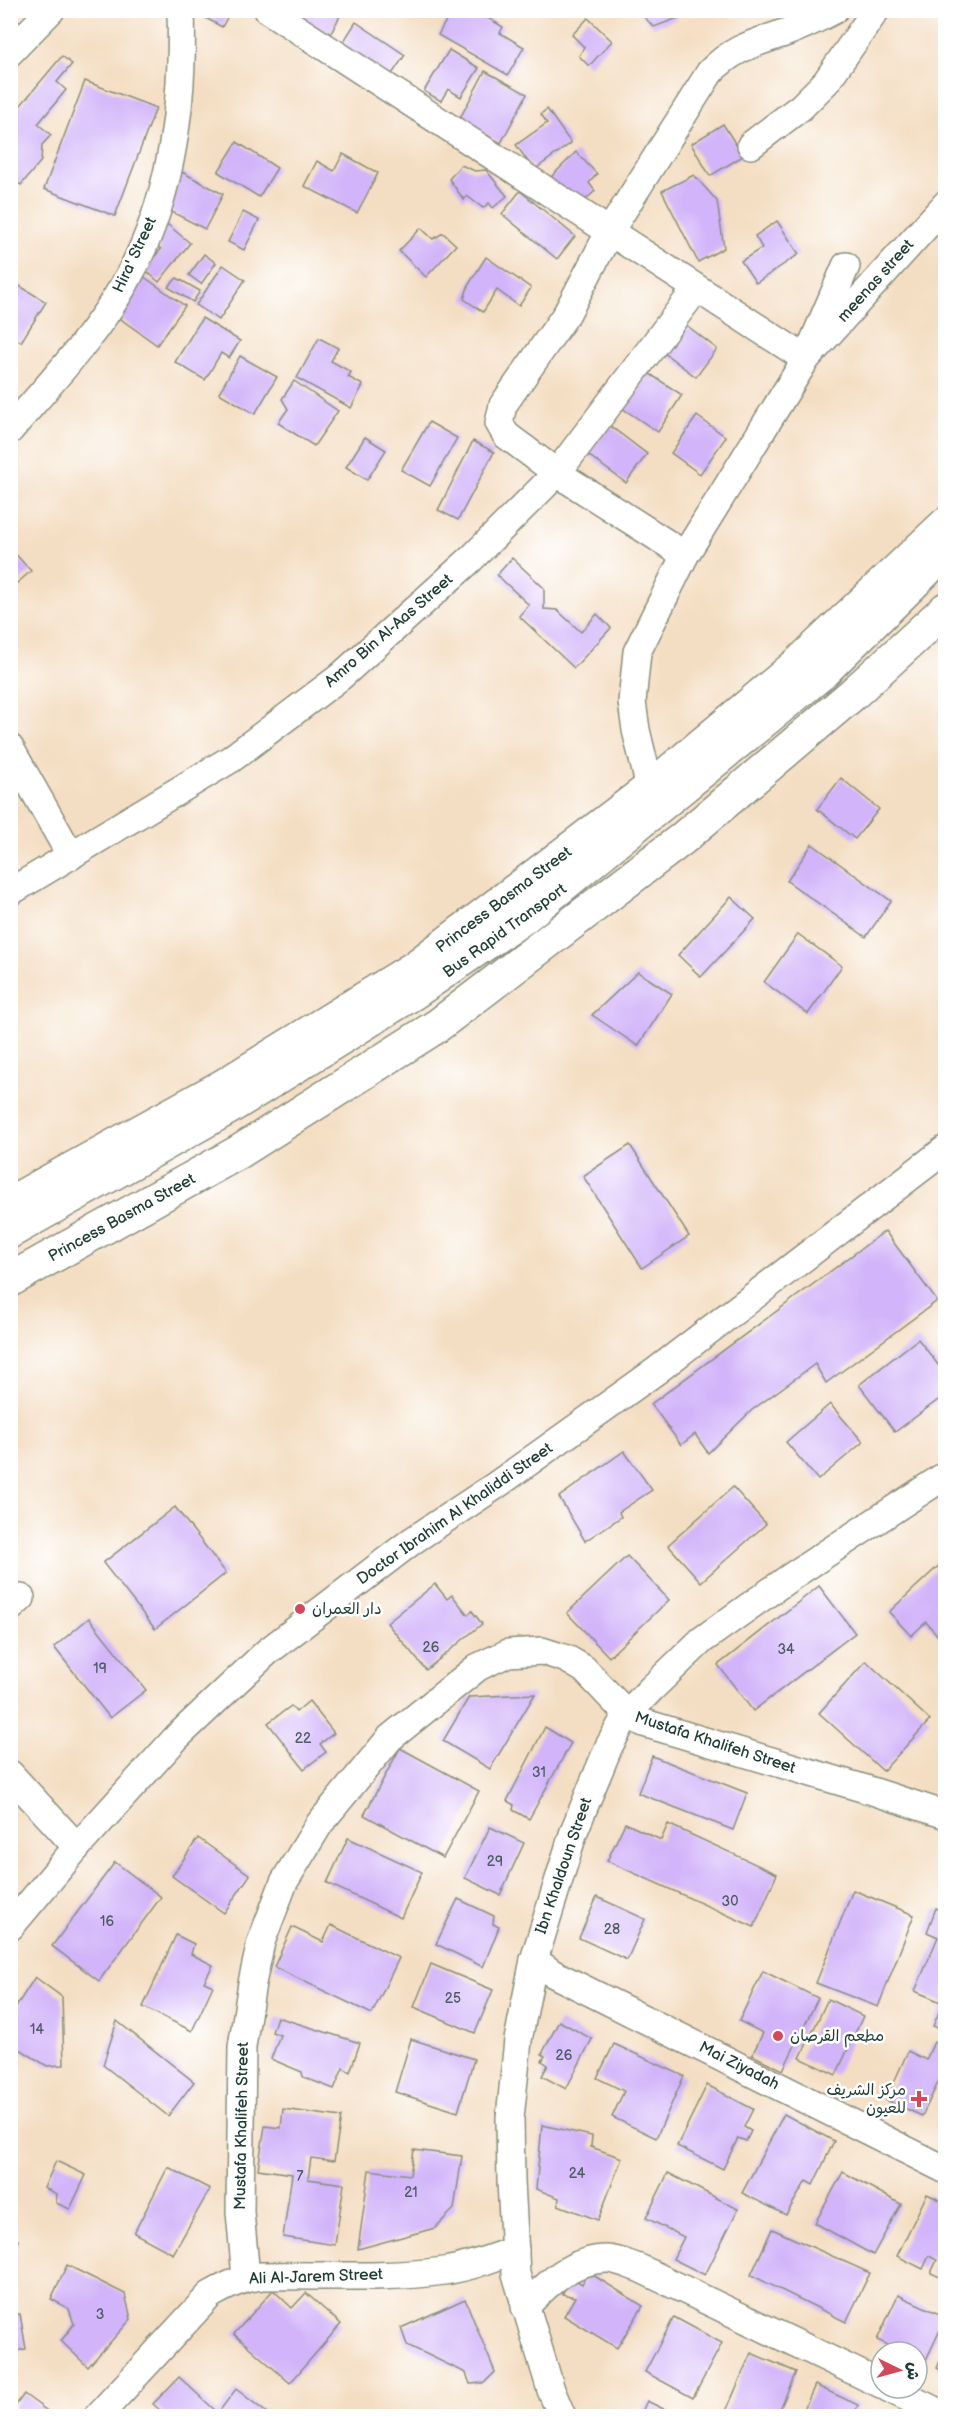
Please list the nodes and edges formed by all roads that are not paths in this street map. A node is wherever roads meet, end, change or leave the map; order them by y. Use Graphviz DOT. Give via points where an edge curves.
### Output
graph roads {
  1 [pos="51,10"];
  2 [pos="181,10"];
  3 [pos="268,10"];
  4 [pos="834,10"];
  5 [pos="876,10"];
  6 [pos="10,52"];
  7 [pos="751,145"];
  8 [pos="945,204"];
  9 [pos="610,231"];
  10 [pos="846,266"];
  11 [pos="696,289"];
  12 [pos="806,359"];
  13 [pos="10,430"];
  14 [pos="557,473"];
  15 [pos="945,524"];
  16 [pos="685,555"];
  17 [pos="945,555"];
  18 [pos="945,609"];
  19 [pos="10,748"];
  20 [pos="650,788"];
  21 [pos="71,856"];
  22 [pos="10,892"];
  23 [pos="945,1149"];
  24 [pos="10,1203"];
  25 [pos="10,1235"];
  26 [pos="10,1280"];
  27 [pos="945,1475"];
  28 [pos="627,1714"];
  29 [pos="10,1774"];
  30 [pos="945,1815"];
  31 [pos="77,1847"];
  32 [pos="10,1927"];
  33 [pos="534,1960"];
  34 [pos="945,2170"];
  35 [pos="515,2250"];
  36 [pos="246,2277"];
  37 [pos="525,2307"];
  38 [pos="869,2379"];
  39 [pos="912,2400"];
  40 [pos="98,2416"];
  41 [pos="562,2416"];
  42 [pos="945,2416"];
  1 -- 6 [label="street"];
  2 -- 13 [label="street, Hira' Street" via="181,93 153,227 125,283 91,334"];
  3 -- 9 [label="street"];
  4 -- 9 [label="street" via="736,50 721,60 690,100"];
  5 -- 7 [label="street" via="826,82 801,107"];
  8 -- 12 [label="street, meenas street"];
  9 -- 11 [label="street"];
  9 -- 14 [label="street" via="567,313 500,412 502,430"];
  10 -- 12 [label="street"];
  11 -- 12 [label="street"];
  11 -- 14 [label="street, Amro Bin Al-Aas Street"];
  12 -- 16 [label="street"];
  14 -- 16 [label="street"];
  14 -- 21 [label="street, Amro Bin Al-Aas Street" via="471,559 340,677 231,759"];
  15 -- 20 [label="main road, Princess Basma Street" via="799,663"];
  16 -- 20 [label="street" via="637,652 633,675 636,730"];
  17 -- 25 [label="street, Bus Rapid Transport" via="823,676 525,920 414,996 229,1111"];
  18 -- 26 [label="main road, Princess Basma Street" via="854,693 682,839 437,1026 239,1152"];
  19 -- 21 [label="street"];
  20 -- 24 [label="main road, Princess Basma Street" via="414,968 223,1086"];
  21 -- 22 [label="street, Amro Bin Al-Aas Street"];
  23 -- 31 [label="street, Doctor Ibrahim Al Khaliddi Street" via="656,1371 412,1541 267,1652 177,1737"];
  27 -- 28 [label="street, Ibn Khaldoun Street" via="702,1640"];
  28 -- 30 [label="street, Mustafa Khalifeh Street" via="678,1734"];
  28 -- 33 [label="street, Ibn Khaldoun Street" via="609,1746 574,1830"];
  28 -- 36 [label="street, Mustafa Khalifeh Street" via="584,1669 567,1659 542,1651 508,1653 478,1667 390,1738 320,1823 284,1882 261,1942 252,1983 242,2047 240,2212"];
  29 -- 31 [label="street"];
  31 -- 32 [label="street, Doctor Ibrahim Al Khaliddi Street"];
  33 -- 34 [label="street, Mai Ziyadah" via="552,1973"];
  33 -- 35 [label="street, Ibn Khaldoun Street" via="518,2040 510,2118"];
  35 -- 36 [label="street, Ali Al-Jarem Street" via="446,2271"];
  35 -- 37 [label="street, Ibn Khaldoun Street" via="516,2274"];
  36 -- 40 [label="street, Ali Al-Jarem Street" via="210,2295"];
  37 -- 38 [label="street" via="557,2275 608,2259 639,2268"];
  37 -- 41 [label="street, Ibn Khaldoun Street"];
  39 -- 42 [label="street"];
}
